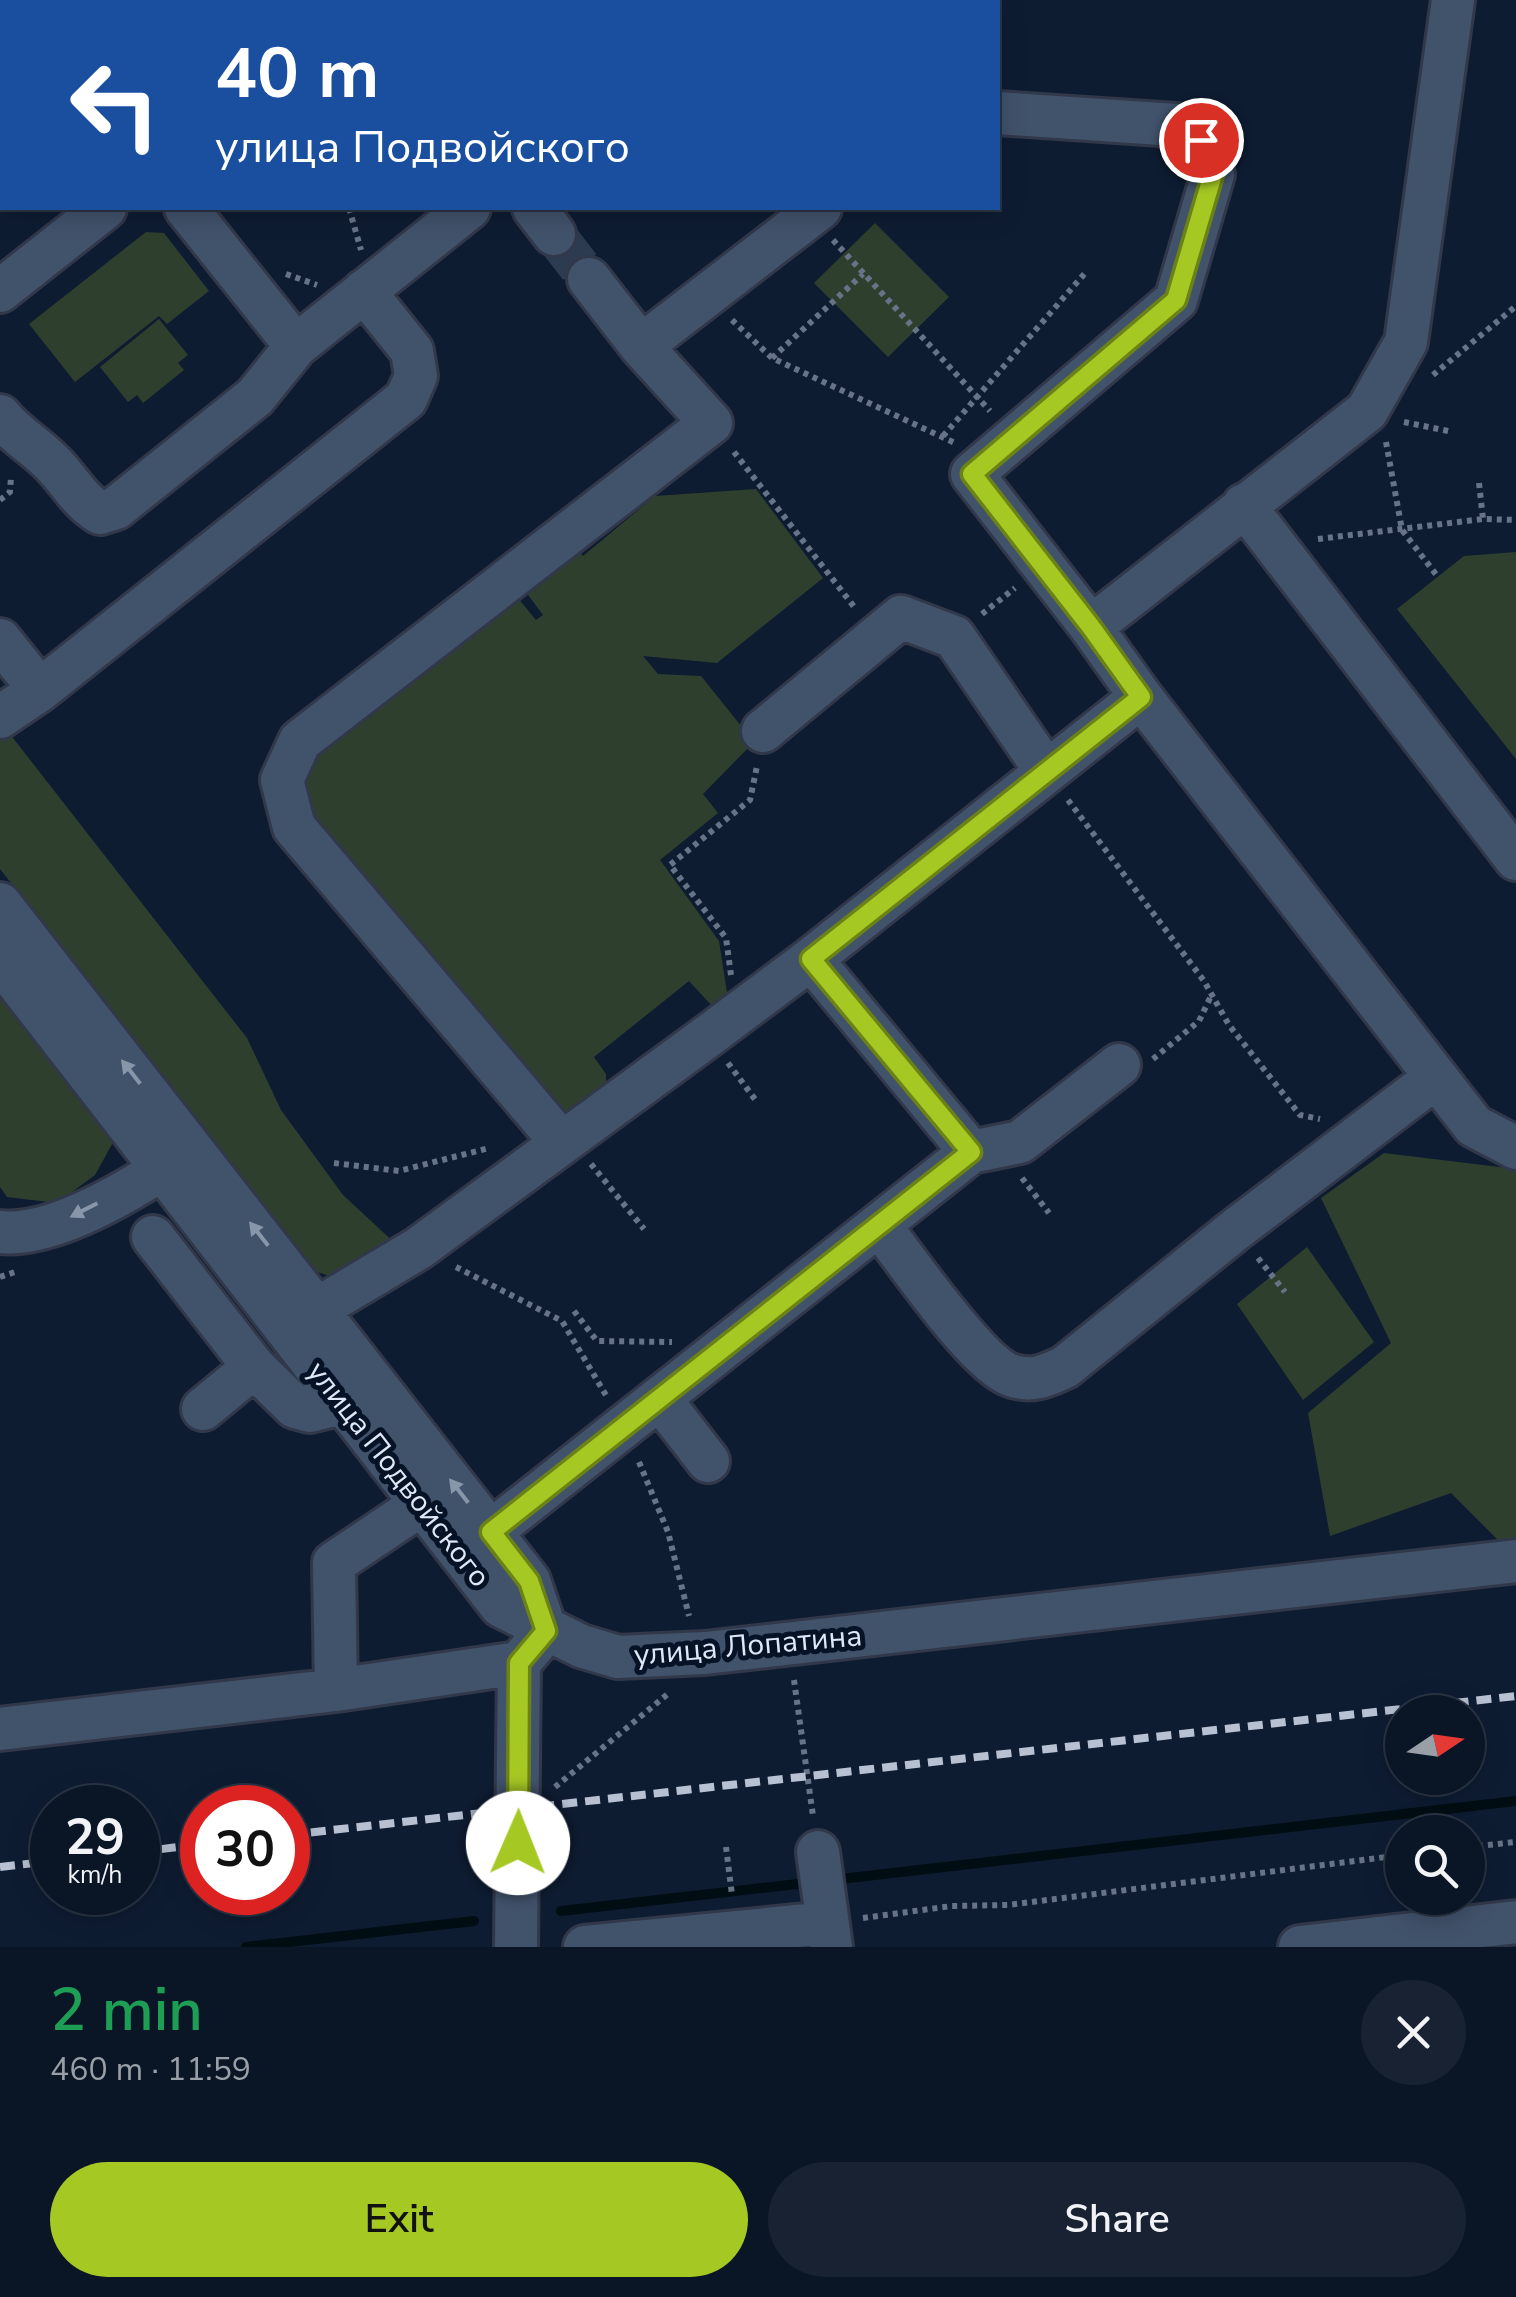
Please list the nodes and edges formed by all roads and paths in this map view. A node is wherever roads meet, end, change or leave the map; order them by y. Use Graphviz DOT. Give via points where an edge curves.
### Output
graph roads {
  1 [pos="1452,0"];
  2 [pos="1000,112"];
  3 [pos="101,210"];
  4 [pos="188,210"];
  5 [pos="815,211"];
  6 [pos="441,216"];
  7 [pos="1086,272"];
  8 [pos="864,274"];
  9 [pos="589,279"];
  10 [pos="0,290"];
  11 [pos="364,291"];
  12 [pos="707,296"];
  13 [pos="1516,306"];
  14 [pos="296,346"];
  15 [pos="641,346"];
  16 [pos="772,358"];
  17 [pos="1426,381"];
  18 [pos="978,399"];
  19 [pos="1375,414"];
  20 [pos="0,416"];
  21 [pos="712,423"];
  22 [pos="1453,432"];
  23 [pos="944,436"];
  24 [pos="1000,450"];
  25 [pos="1479,483"];
  26 [pos="1244,505"];
  27 [pos="1483,519"];
  28 [pos="1516,520"];
  29 [pos="1402,530"];
  30 [pos="1271,540"];
  31 [pos="1043,565"];
  32 [pos="1438,577"];
  33 [pos="1091,627"];
  34 [pos="877,637"];
  35 [pos="954,637"];
  36 [pos="0,640"];
  37 [pos="40,690"];
  38 [pos="1141,697"];
  39 [pos="0,717"];
  40 [pos="764,731"];
  41 [pos="1046,770"];
  42 [pos="1516,860"];
  43 [pos="0,904"];
  44 [pos="811,959"];
  45 [pos="0,960"];
  46 [pos="1211,995"];
  47 [pos="736,1016"];
  48 [pos="1119,1065"];
  49 [pos="1435,1078"];
  50 [pos="1367,1129"];
  51 [pos="565,1140"];
  52 [pos="494,1147"];
  53 [pos="1516,1148"];
  54 [pos="971,1152"];
  55 [pos="177,1159"];
  56 [pos="334,1163"];
  57 [pos="880,1226"];
  58 [pos="644,1229"];
  59 [pos="0,1232"];
  60 [pos="153,1237"];
  61 [pos="419,1248"];
  62 [pos="302,1320"];
  63 [pos="562,1321"];
  64 [pos="674,1342"];
  65 [pos="254,1367"];
  66 [pos="339,1397"];
  67 [pos="660,1398"];
  68 [pos="203,1410"];
  69 [pos="624,1427"];
  70 [pos="708,1462"];
  71 [pos="422,1504"];
  72 [pos="476,1543"];
  73 [pos="1516,1562"];
  74 [pos="691,1627"];
  75 [pos="789,1644"];
  76 [pos="532,1647"];
  77 [pos="682,1682"];
  78 [pos="336,1690"];
  79 [pos="0,1729"];
  80 [pos="543,1797"];
  81 [pos="1516,1842"];
  82 [pos="1485,1846"];
  83 [pos="726,1847"];
  84 [pos="818,1852"];
  85 [pos="1385,1858"];
  86 [pos="732,1897"];
  87 [pos="1516,1922"];
  88 [pos="828,1927"];
  89 [pos="516,1947"];
  90 [pos="585,1947"];
  91 [pos="1300,1947"];
  1 -- 19 [label="street" via="1406,342"];
  2 -- 24 [label="street" via="1176,125 1201,140 1213,174 1176,300"];
  3 -- 10 [label="street"];
  4 -- 14 [label="street"];
  5 -- 8 [label="path"];
  5 -- 12 [label="street"];
  6 -- 11 [label="street"];
  7 -- 18 [label="path"];
  8 -- 16 [label="path"];
  8 -- 18 [label="path"];
  9 -- 15 [label="street"];
  11 -- 14 [label="street"];
  11 -- 37 [label="street" via="412,351 416,376 406,399"];
  12 -- 15 [label="street"];
  12 -- 16 [label="path"];
  13 -- 17 [label="path"];
  14 -- 20 [label="street" via="256,397 116,508 100,513"];
  15 -- 21 [label="street"];
  16 -- 23 [label="path"];
  18 -- 23 [label="path"];
  18 -- 24 [label="path"];
  19 -- 22 [label="path"];
  19 -- 26 [label="street"];
  19 -- 29 [label="path"];
  21 -- 34 [label="path"];
  21 -- 51 [label="street" via="300,741 282,780 294,827"];
  23 -- 24 [label="path"];
  24 -- 31 [label="street" via="972,474"];
  25 -- 27 [label="path"];
  26 -- 30 [label="street"];
  26 -- 33 [label="street"];
  27 -- 28 [label="path"];
  27 -- 29 [label="path"];
  29 -- 30 [label="path"];
  29 -- 32 [label="path"];
  30 -- 42 [label="street"];
  31 -- 33 [label="street"];
  31 -- 35 [label="path"];
  33 -- 38 [label="street"];
  34 -- 35 [label="street" via="901,618"];
  34 -- 40 [label="street"];
  35 -- 41 [label="street"];
  36 -- 37 [label="street"];
  37 -- 39 [label="street"];
  38 -- 41 [label="street"];
  38 -- 49 [label="street"];
  40 -- 47 [label="path" via="750,800 670,865 726,938"];
  41 -- 44 [label="street"];
  41 -- 46 [label="path"];
  55 -- 43 [label="street, улица Подвойского, one-way"];
  44 -- 47 [label="street"];
  44 -- 54 [label="street"];
  45 -- 55 [label="street, улица Подвойского"];
  46 -- 48 [label="path" via="1199,1021 1140,1070"];
  46 -- 50 [label="path" via="1300,1115"];
  47 -- 51 [label="street"];
  48 -- 54 [label="street" via="1020,1142"];
  49 -- 50 [label="street"];
  49 -- 53 [label="street" via="1474,1126"];
  50 -- 57 [label="street" via="1064,1368 1037,1380 1010,1376 984,1358"];
  51 -- 58 [label="path"];
  51 -- 61 [label="street"];
  52 -- 56 [label="path" via="399,1171"];
  54 -- 57 [label="street"];
  55 -- 59 [label="street, one-way" via="73,1217 20,1234"];
  55 -- 62 [label="street, улица Подвойского"];
  57 -- 67 [label="street"];
  60 -- 65 [label="street"];
  61 -- 62 [label="street"];
  61 -- 63 [label="path"];
  62 -- 66 [label="street, улица Подвойского"];
  72 -- 62 [label="street, улица Подвойского, one-way"];
  63 -- 64 [label="path" via="575,1310 597,1341"];
  63 -- 69 [label="path"];
  65 -- 66 [label="street" via="295,1407 326,1407"];
  65 -- 68 [label="street"];
  66 -- 71 [label="street, улица Подвойского"];
  67 -- 69 [label="street"];
  67 -- 70 [label="street"];
  69 -- 72 [label="street"];
  69 -- 74 [label="path" via="668,1532"];
  71 -- 72 [label="street, улица Подвойского"];
  71 -- 78 [label="street" via="334,1562"];
  72 -- 76 [label="street, улица Подвойского" via="501,1606"];
  73 -- 75 [label="street, улица Лопатина"];
  75 -- 76 [label="street, улица Лопатина" via="618,1657"];
  75 -- 84 [label="path"];
  76 -- 78 [label="street, улица Лопатина"];
  76 -- 89 [label="street"];
  77 -- 80 [label="path"];
  78 -- 79 [label="street, улица Лопатина"];
  81 -- 82 [label="path"];
  83 -- 86 [label="path"];
  84 -- 88 [label="street"];
  85 -- 88 [label="path" via="1028,1903 952,1906"];
  87 -- 91 [label="street"];
  88 -- 90 [label="street"];
}
